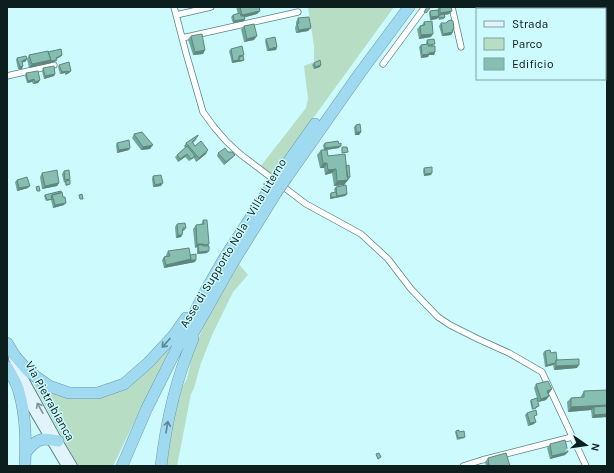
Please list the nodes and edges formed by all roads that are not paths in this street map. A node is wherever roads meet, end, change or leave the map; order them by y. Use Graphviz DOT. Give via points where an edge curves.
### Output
graph roads {
  1 [pos="174,7"];
  2 [pos="211,7"];
  3 [pos="400,7"];
  4 [pos="409,7"];
  5 [pos="425,7"];
  6 [pos="452,7"];
  7 [pos="298,12"];
  8 [pos="176,15"];
  9 [pos="182,38"];
  10 [pos="461,47"];
  11 [pos="383,64"];
  12 [pos="54,65"];
  13 [pos="7,76"];
  14 [pos="284,174"];
  15 [pos="229,261"];
  16 [pos="206,290"];
  17 [pos="200,320"];
  18 [pos="7,343"];
  19 [pos="7,348"];
  20 [pos="7,360"];
  21 [pos="7,367"];
  22 [pos="572,437"];
  23 [pos="54,440"];
  24 [pos="26,452"];
  25 [pos="25,466"];
  26 [pos="66,466"];
  27 [pos="73,466"];
  28 [pos="122,466"];
  29 [pos="130,466"];
  30 [pos="161,466"];
  31 [pos="463,466"];
  32 [pos="586,466"];
  1 -- 8 [label="street"];
  2 -- 8 [label="street"];
  3 -- 14 [label="highway, Asse di Supporto Nola - Villa Literno" via="345,82"];
  4 -- 14 [label="highway, Asse di Supporto Nola - Villa Literno"];
  5 -- 11 [label="street"];
  6 -- 10 [label="street"];
  7 -- 9 [label="street"];
  8 -- 9 [label="street"];
  9 -- 22 [label="street" via="203,112 226,141 306,204 361,234 388,259 438,317 538,368 546,378"];
  12 -- 13 [label="street"];
  14 -- 15 [label="highway, Asse di Supporto Nola - Villa Literno, bridge"];
  15 -- 16 [label="highway, Asse di Supporto Nola - Villa Literno"];
  15 -- 17 [label="highway, Asse di Supporto Nola - Villa Literno"];
  16 -- 18 [label="highway, one-way" via="174,335 148,363 124,384 98,393 68,393 48,386 28,371"];
  16 -- 28 [label="highway, Asse di Supporto Nola - Villa Literno" via="147,408"];
  17 -- 29 [label="highway, Asse di Supporto Nola - Villa Literno" via="168,381"];
  30 -- 17 [label="highway, one-way" via="172,401"];
  23 -- 19 [label="main road, Via Pietrabianca, one-way"];
  20 -- 23 [label="main road, Via Pietrabianca" via="33,410"];
  21 -- 24 [label="highway" via="19,390 25,421"];
  22 -- 31 [label="street"];
  22 -- 32 [label="street"];
  23 -- 24 [label="highway" via="38,440"];
  23 -- 26 [label="main road, Via Pietrabianca"];
  23 -- 27 [label="main road, Via Pietrabianca"];
  24 -- 25 [label="highway"];
}
